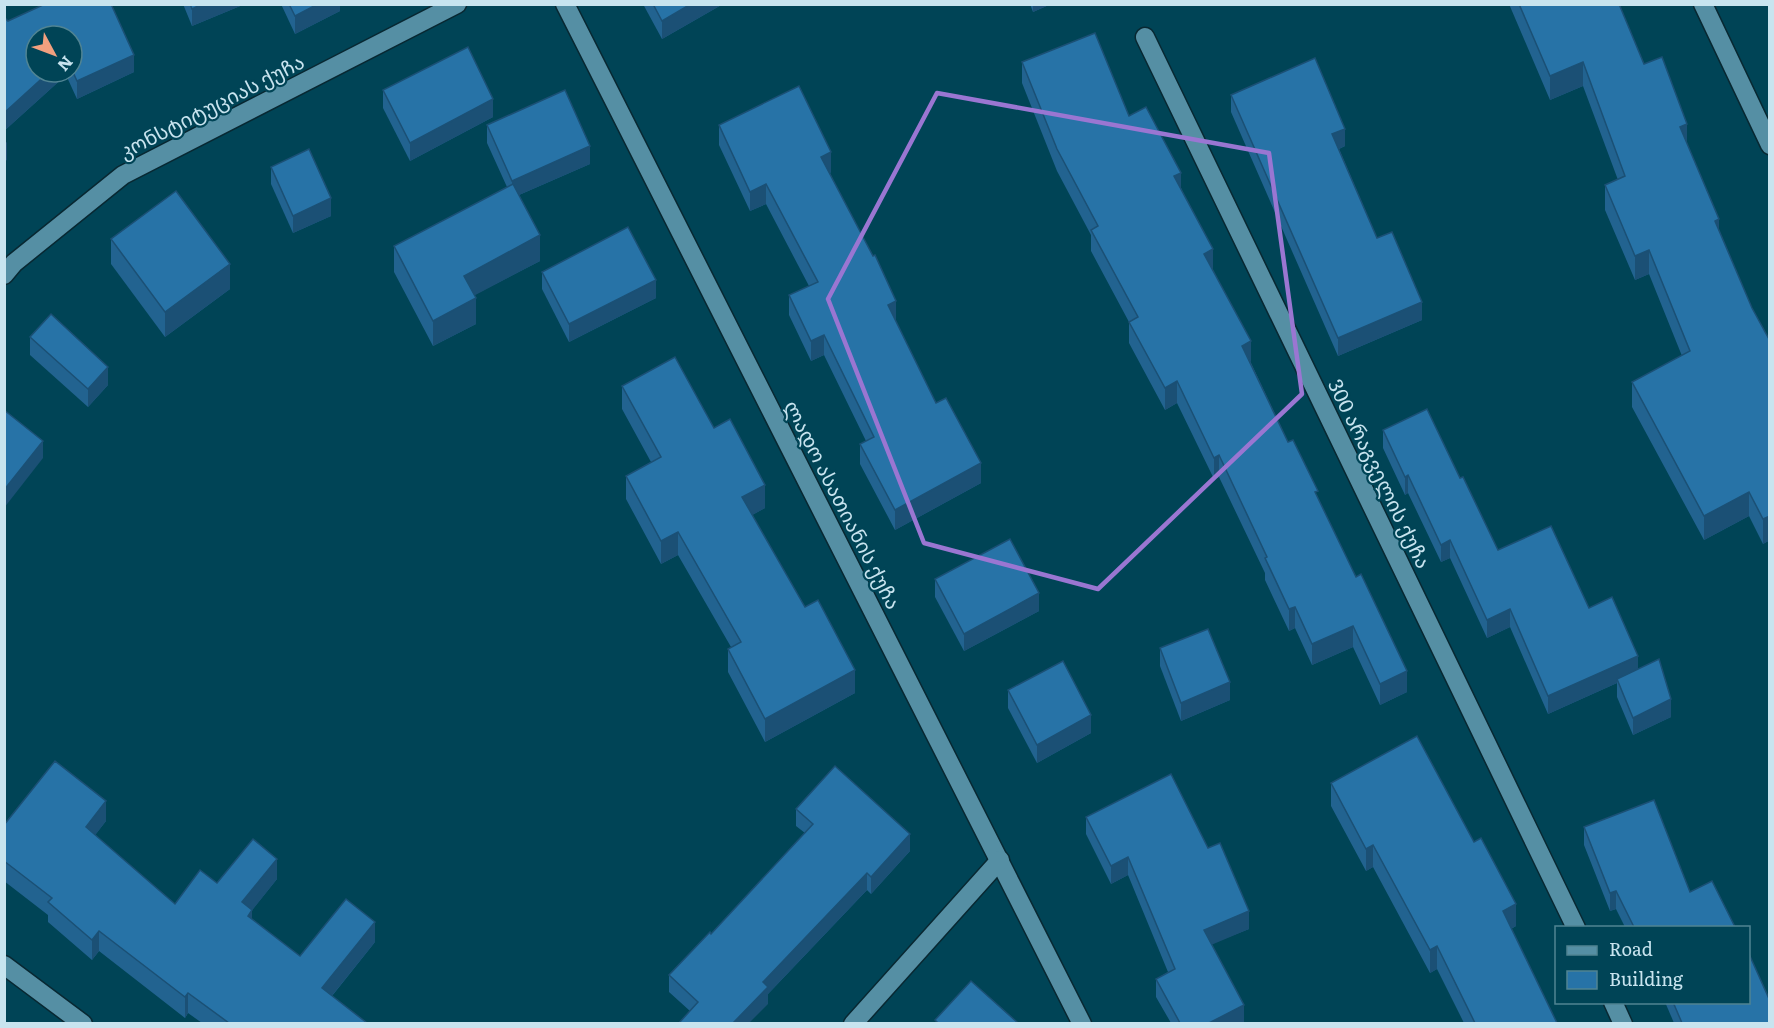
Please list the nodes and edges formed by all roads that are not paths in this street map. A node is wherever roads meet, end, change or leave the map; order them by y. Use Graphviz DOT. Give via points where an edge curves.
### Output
graph roads {
  1 [pos="457,4"];
  2 [pos="565,4"];
  3 [pos="1703,4"];
  4 [pos="1145,37"];
  5 [pos="1770,145"];
  6 [pos="4,276"];
  7 [pos="1000,860"];
  8 [pos="1576,926"];
  9 [pos="4,965"];
  10 [pos="1614,1004"];
  11 [pos="83,1023"];
  12 [pos="853,1023"];
  13 [pos="1082,1023"];
  14 [pos="1623,1023"];
  1 -- 6 [label="street, კონსტიტუციას ქუჩა" via="123,175 14,263"];
  2 -- 7 [label="street, ლადო ასათიანის ქუჩა"];
  3 -- 5 [label="street"];
  4 -- 8 [label="street, 300 არაგველის ქუჩა"];
  7 -- 12 [label="street"];
  7 -- 13 [label="street, ლადო ასათიანის ქუჩა"];
  9 -- 11 [label="street"];
  10 -- 14 [label="street"];
}
